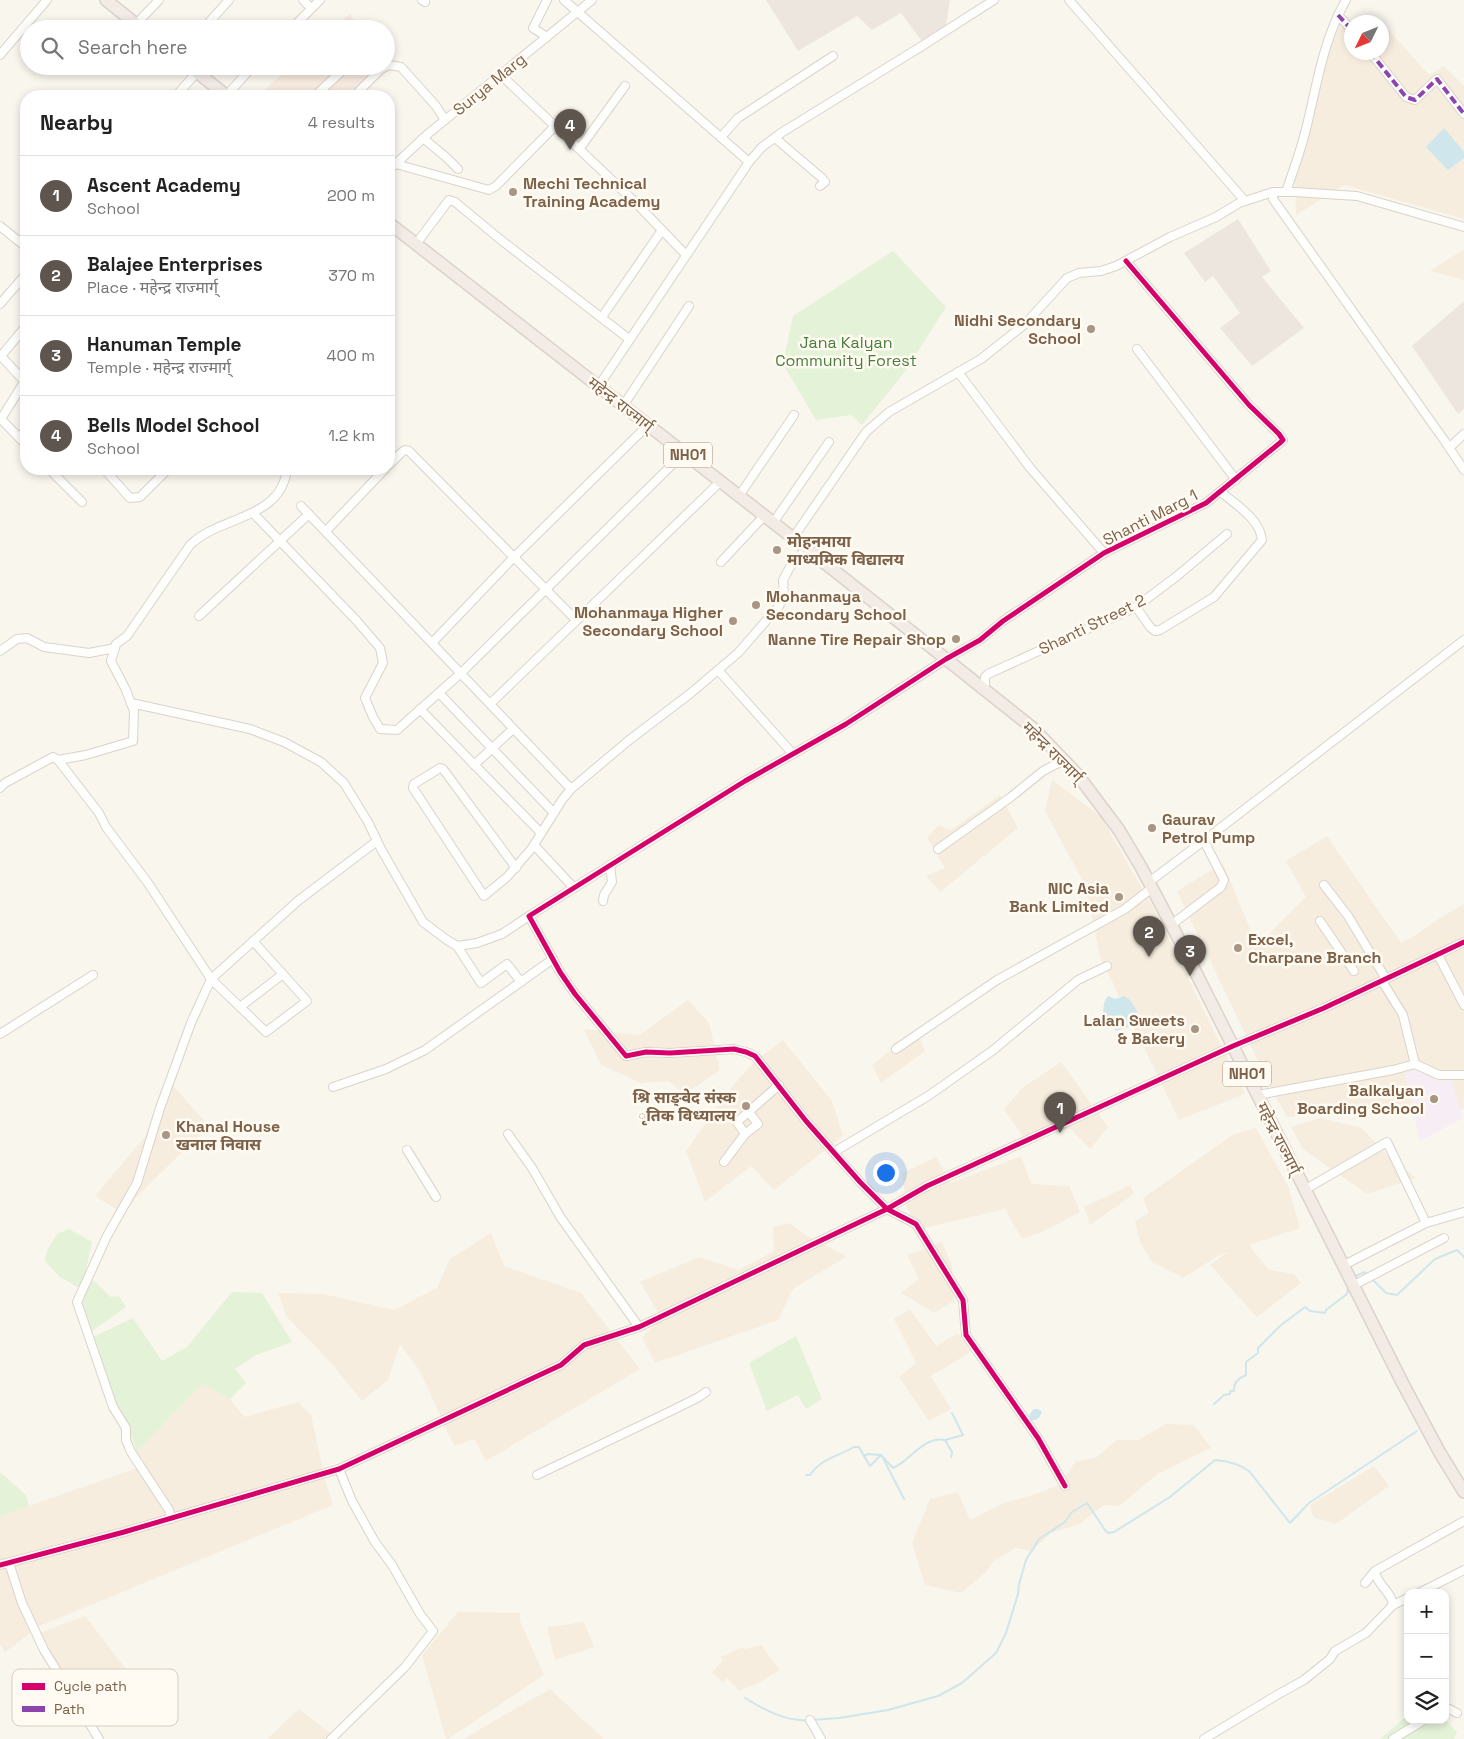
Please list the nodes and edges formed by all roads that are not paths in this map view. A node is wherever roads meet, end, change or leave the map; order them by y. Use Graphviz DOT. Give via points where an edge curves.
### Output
graph roads {
  1 [pos="47,0"];
  2 [pos="106,0"];
  3 [pos="159,0"];
  4 [pos="229,0"];
  5 [pos="303,0"];
  6 [pos="320,0"];
  7 [pos="547,0"];
  8 [pos="564,0"];
  9 [pos="592,0"];
  10 [pos="994,0"];
  11 [pos="1069,0"];
  12 [pos="1346,0"];
  13 [pos="311,8"];
  14 [pos="577,12"];
  15 [pos="1338,14"];
  16 [pos="30,20"];
  17 [pos="131,20"];
  18 [pos="144,20"];
  19 [pos="211,20"];
  20 [pos="300,20"];
  21 [pos="1344,21"];
  22 [pos="20,32"];
  23 [pos="547,37"];
  24 [pos="0,55"];
  25 [pos="833,56"];
  26 [pos="1376,60"];
  27 [pos="395,66"];
  28 [pos="189,75"];
  29 [pos="200,75"];
  30 [pos="246,75"];
  31 [pos="337,75"];
  32 [pos="375,75"];
  33 [pos="501,75"];
  34 [pos="625,86"];
  35 [pos="180,90"];
  36 [pos="219,90"];
  37 [pos="232,90"];
  38 [pos="321,90"];
  39 [pos="360,90"];
  40 [pos="1464,114"];
  41 [pos="445,120"];
  42 [pos="556,125"];
  43 [pos="721,137"];
  44 [pos="423,138"];
  45 [pos="775,138"];
  46 [pos="580,148"];
  47 [pos="749,162"];
  48 [pos="396,164"];
  49 [pos="458,169"];
  50 [pos="820,186"];
  51 [pos="1273,192"];
  52 [pos="1286,192"];
  53 [pos="1245,201"];
  54 [pos="0,226"];
  55 [pos="1464,227"];
  56 [pos="395,228"];
  57 [pos="662,230"];
  58 [pos="20,242"];
  59 [pos="416,244"];
  60 [pos="686,255"];
  61 [pos="1126,261"];
  62 [pos="20,280"];
  63 [pos="1,300"];
  64 [pos="688,306"];
  65 [pos="602,317"];
  66 [pos="20,333"];
  67 [pos="630,339"];
  68 [pos="1137,349"];
  69 [pos="0,355"];
  70 [pos="958,372"];
  71 [pos="20,375"];
  72 [pos="598,387"];
  73 [pos="20,390"];
  74 [pos="623,406"];
  75 [pos="794,415"];
  76 [pos="648,425"];
  77 [pos="1464,434"];
  78 [pos="19,437"];
  79 [pos="829,442"];
  80 [pos="1450,448"];
  81 [pos="684,453"];
  82 [pos="395,459"];
  83 [pos="1464,470"];
  84 [pos="55,475"];
  85 [pos="109,475"];
  86 [pos="162,475"];
  87 [pos="286,475"];
  88 [pos="379,475"];
  89 [pos="1236,480"];
  90 [pos="720,482"];
  91 [pos="1221,492"];
  92 [pos="739,496"];
  93 [pos="82,502"];
  94 [pos="301,506"];
  95 [pos="253,513"];
  96 [pos="309,514"];
  97 [pos="769,520"];
  98 [pos="326,532"];
  99 [pos="1227,534"];
  100 [pos="793,538"];
  101 [pos="280,541"];
  102 [pos="807,548"];
  103 [pos="1104,553"];
  104 [pos="514,557"];
  105 [pos="721,562"];
  106 [pos="546,589"];
  107 [pos="1136,607"];
  108 [pos="200,616"];
  109 [pos="576,620"];
  110 [pos="1464,640"];
  111 [pos="432,643"];
  112 [pos="115,648"];
  113 [pos="0,651"];
  114 [pos="946,659"];
  115 [pos="718,670"];
  116 [pos="460,673"];
  117 [pos="984,691"];
  118 [pos="439,693"];
  119 [pos="131,703"];
  120 [pos="490,704"];
  121 [pos="420,709"];
  122 [pos="513,728"];
  123 [pos="492,748"];
  124 [pos="793,754"];
  125 [pos="58,760"];
  126 [pos="1064,760"];
  127 [pos="474,765"];
  128 [pos="0,788"];
  129 [pos="571,790"];
  130 [pos="554,813"];
  131 [pos="541,833"];
  132 [pos="377,841"];
  133 [pos="1204,841"];
  134 [pos="534,845"];
  135 [pos="938,849"];
  136 [pos="610,865"];
  137 [pos="516,868"];
  138 [pos="1150,885"];
  139 [pos="1324,886"];
  140 [pos="574,888"];
  141 [pos="603,901"];
  142 [pos="529,916"];
  143 [pos="1320,922"];
  144 [pos="1171,926"];
  145 [pos="253,941"];
  146 [pos="1464,942"];
  147 [pos="457,946"];
  148 [pos="1438,955"];
  149 [pos="553,959"];
  150 [pos="1107,966"];
  151 [pos="1354,971"];
  152 [pos="283,974"];
  153 [pos="93,975"];
  154 [pos="211,979"];
  155 [pos="1384,980"];
  156 [pos="521,982"];
  157 [pos="1464,1005"];
  158 [pos="240,1007"];
  159 [pos="0,1034"];
  160 [pos="1233,1046"];
  161 [pos="896,1049"];
  162 [pos="1416,1064"];
  163 [pos="1464,1075"];
  164 [pos="779,1085"];
  165 [pos="333,1087"];
  166 [pos="1258,1095"];
  167 [pos="748,1111"];
  168 [pos="508,1134"];
  169 [pos="745,1134"];
  170 [pos="406,1150"];
  171 [pos="834,1152"];
  172 [pos="724,1162"];
  173 [pos="1306,1189"];
  174 [pos="436,1197"];
  175 [pos="887,1209"];
  176 [pos="1464,1212"];
  177 [pos="1426,1223"];
  178 [pos="1444,1238"];
  179 [pos="1344,1265"];
  180 [pos="1354,1285"];
  181 [pos="639,1327"];
  182 [pos="706,1392"];
  183 [pos="339,1469"];
  184 [pos="537,1475"];
  185 [pos="1065,1486"];
  186 [pos="1464,1492"];
  187 [pos="171,1519"];
  188 [pos="1464,1521"];
  189 [pos="9,1563"];
  190 [pos="0,1565"];
  191 [pos="1464,1570"];
  192 [pos="1375,1571"];
  193 [pos="1365,1583"];
  194 [pos="1427,1589"];
  195 [pos="1404,1600"];
  196 [pos="1393,1605"];
  197 [pos="56,1669"];
  198 [pos="1449,1709"];
  199 [pos="1457,1714"];
  200 [pos="810,1720"];
  201 [pos="1417,1724"];
  202 [pos="91,1726"];
  203 [pos="99,1739"];
  204 [pos="331,1739"];
  205 [pos="821,1739"];
  206 [pos="1204,1739"];
  207 [pos="1393,1739"];
  1 -- 16 [label="street"];
  2 -- 17 [label="highway"];
  3 -- 18 [label="street"];
  4 -- 19 [label="street"];
  5 -- 13 [label="street"];
  6 -- 13 [label="street"];
  7 -- 23 [label="street" via="534,28"];
  8 -- 14 [label="street"];
  9 -- 14 [label="street, Surya Marg"];
  10 -- 45 [label="street"];
  11 -- 53 [label="street"];
  12 -- 15 [label="street"];
  13 -- 20 [label="street"];
  14 -- 23 [label="street, Surya Marg"];
  14 -- 43 [label="street"];
  15 -- 21 [label="street"];
  15 -- 52 [label="street" via="1321,61 1306,131"];
  22 -- 24 [label="street"];
  23 -- 33 [label="street, Surya Marg"];
  25 -- 43 [label="street" via="738,118"];
  26 -- 40 [label="street" via="1406,97 1415,100 1437,79"];
  27 -- 41 [label="street" via="401,67"];
  28 -- 35 [label="street"];
  29 -- 36 [label="highway"];
  30 -- 37 [label="street"];
  31 -- 38 [label="street"];
  32 -- 39 [label="street"];
  33 -- 41 [label="street, Surya Marg"];
  33 -- 42 [label="street"];
  34 -- 46 [label="street"];
  41 -- 44 [label="street, Surya Marg"];
  42 -- 46 [label="street"];
  42 -- 48 [label="street" via="489,190"];
  43 -- 47 [label="street"];
  44 -- 48 [label="street, Surya Marg"];
  44 -- 49 [label="street"];
  45 -- 47 [label="street"];
  45 -- 50 [label="street" via="822,178 825,182"];
  46 -- 57 [label="street"];
  47 -- 60 [label="street"];
  51 -- 52 [label="street"];
  51 -- 53 [label="street"];
  51 -- 80 [label="street" via="1272,199"];
  52 -- 55 [label="street" via="1356,196"];
  53 -- 61 [label="street"];
  54 -- 58 [label="street"];
  56 -- 59 [label="highway, महेन्द्र राज्मार्ग् / NH01"];
  57 -- 60 [label="street"];
  57 -- 65 [label="street"];
  59 -- 65 [label="street" via="448,200 455,202"];
  59 -- 72 [label="highway, महेन्द्र राज्मार्ग् / NH01"];
  60 -- 67 [label="street"];
  61 -- 70 [label="street" via="1101,271 1067,278 1025,324"];
  61 -- 89 [label="street, Shanti Marg 1" via="1249,405 1282,438"];
  62 -- 63 [label="street"];
  64 -- 74 [label="street"];
  65 -- 67 [label="street"];
  66 -- 69 [label="street"];
  67 -- 72 [label="street"];
  68 -- 89 [label="street"];
  69 -- 71 [label="street"];
  70 -- 100 [label="street" via="889,412 866,432"];
  70 -- 103 [label="street" via="1031,469"];
  72 -- 74 [label="highway, महेन्द्र राज्मार्ग् / NH01"];
  73 -- 78 [label="street" via="1,419"];
  74 -- 76 [label="highway, महेन्द्र राज्मार्ग् / NH01"];
  75 -- 92 [label="street"];
  76 -- 81 [label="highway, महेन्द्र राज्मार्ग् / NH01"];
  76 -- 104 [label="street"];
  77 -- 80 [label="street"];
  79 -- 97 [label="street"];
  80 -- 83 [label="street"];
  81 -- 90 [label="highway, महेन्द्र राज्मार्ग् / NH01"];
  81 -- 106 [label="street"];
  82 -- 104 [label="street" via="405,450 409,452"];
  84 -- 93 [label="street"];
  85 -- 86 [label="street" via="130,498 140,497"];
  87 -- 95 [label="street" via="276,496"];
  88 -- 98 [label="street"];
  89 -- 91 [label="street, Shanti Marg 1"];
  90 -- 92 [label="highway, महेन्द्र राज्मार्ग् / NH01"];
  90 -- 109 [label="street"];
  91 -- 103 [label="street, Shanti Marg 1" via="1196,509"];
  91 -- 107 [label="street" via="1255,522 1262,540 1214,597 1160,630 1150,627"];
  92 -- 97 [label="highway, महेन्द्र राज्मार्ग् / NH01"];
  94 -- 96 [label="street"];
  95 -- 101 [label="street"];
  95 -- 112 [label="street" via="200,536 179,559 127,636"];
  96 -- 98 [label="street"];
  96 -- 101 [label="street"];
  97 -- 100 [label="highway, महेन्द्र राज्मार्ग् / NH01"];
  97 -- 105 [label="street"];
  98 -- 111 [label="street"];
  99 -- 107 [label="street, Shanti Street 2"];
  100 -- 102 [label="highway, महेन्द्र राज्मार्ग् / NH01"];
  101 -- 108 [label="street"];
  101 -- 121 [label="street" via="380,648 383,663 365,698 380,728 397,730"];
  102 -- 114 [label="highway, महेन्द्र राज्मार्ग् / NH01"];
  102 -- 115 [label="street" via="783,580 784,596 778,606 738,653"];
  103 -- 114 [label="street, Shanti Marg 1" via="980,640"];
  104 -- 106 [label="street"];
  104 -- 111 [label="street"];
  106 -- 109 [label="street"];
  106 -- 116 [label="street"];
  107 -- 117 [label="street, Shanti Street 2" via="988,674"];
  109 -- 120 [label="street"];
  110 -- 133 [label="street"];
  111 -- 116 [label="street"];
  112 -- 113 [label="street" via="90,653 44,647 27,638 17,639"];
  112 -- 119 [label="street" via="111,662"];
  114 -- 117 [label="highway, महेन्द्र राज्मार्ग् / NH01"];
  114 -- 124 [label="street, Shanti Marg 1"];
  115 -- 124 [label="street"];
  115 -- 129 [label="street"];
  116 -- 118 [label="street"];
  116 -- 120 [label="street"];
  117 -- 126 [label="highway, महेन्द्र राज्मार्ग् / NH01" via="1034,730"];
  118 -- 121 [label="street"];
  118 -- 123 [label="street"];
  119 -- 125 [label="street" via="134,711 133,741"];
  119 -- 132 [label="street" via="250,729 284,742 321,762 344,784"];
  120 -- 122 [label="street"];
  121 -- 127 [label="street"];
  122 -- 123 [label="street"];
  122 -- 129 [label="street"];
  123 -- 127 [label="street"];
  123 -- 130 [label="street"];
  124 -- 136 [label="street, Shanti Marg 1"];
  125 -- 128 [label="street" via="53,757"];
  125 -- 154 [label="street" via="99,814"];
  126 -- 135 [label="street" via="1043,771"];
  126 -- 138 [label="highway, महेन्द्र राज्मार्ग् / NH01" via="1119,830"];
  127 -- 131 [label="street"];
  129 -- 130 [label="street"];
  130 -- 131 [label="street"];
  131 -- 134 [label="street"];
  132 -- 145 [label="street" via="299,900"];
  132 -- 147 [label="street" via="423,922"];
  133 -- 138 [label="street"];
  133 -- 144 [label="street" via="1224,880 1221,887"];
  134 -- 137 [label="street"];
  134 -- 140 [label="street"];
  136 -- 140 [label="street, Shanti Marg 1"];
  136 -- 141 [label="street" via="612,882"];
  137 -- 137 [label="street" via="484,896 413,788 414,784 443,769"];
  138 -- 144 [label="highway, महेन्द्र राज्मार्ग् / NH01"];
  138 -- 161 [label="street" via="1126,909 997,980"];
  139 -- 155 [label="street" via="1348,916"];
  140 -- 142 [label="street, Shanti Marg 1"];
  142 -- 147 [label="street, Shanti Marg 1" via="502,934 478,943"];
  142 -- 149 [label="street"];
  143 -- 151 [label="street"];
  144 -- 160 [label="highway, महेन्द्र राज्मार्ग् / NH01"];
  145 -- 152 [label="street"];
  145 -- 154 [label="street"];
  146 -- 148 [label="street"];
  147 -- 156 [label="street" via="481,983 507,964"];
  148 -- 155 [label="street"];
  148 -- 157 [label="street"];
  149 -- 156 [label="street"];
  149 -- 164 [label="street" via="575,994 626,1056 646,1052 734,1049 755,1056"];
  150 -- 171 [label="street" via="1078,980 992,1051 928,1096"];
  152 -- 158 [label="street"];
  152 -- 158 [label="street" via="307,1001 266,1032"];
  153 -- 159 [label="street"];
  154 -- 158 [label="street"];
  154 -- 187 [label="street" via="160,1108 137,1183 106,1236 77,1302 113,1407 126,1428 131,1452 169,1510"];
  155 -- 160 [label="street"];
  155 -- 162 [label="street" via="1402,1015"];
  156 -- 165 [label="street" via="425,1050 386,1069"];
  160 -- 166 [label="highway, महेन्द्र राज्मार्ग् / NH01"];
  160 -- 175 [label="street" via="928,1186"];
  162 -- 163 [label="street" via="1438,1075"];
  162 -- 166 [label="street"];
  164 -- 167 [label="street"];
  164 -- 171 [label="street"];
  166 -- 173 [label="highway, महेन्द्र राज्मार्ग् / NH01"];
  167 -- 169 [label="street" via="737,1122"];
  167 -- 169 [label="street" via="758,1124"];
  168 -- 181 [label="street" via="561,1218"];
  169 -- 172 [label="street"];
  170 -- 174 [label="street"];
  171 -- 175 [label="street"];
  173 -- 177 [label="street" via="1387,1142"];
  173 -- 179 [label="highway, महेन्द्र राज्मार्ग् / NH01"];
  175 -- 181 [label="street"];
  175 -- 185 [label="street" via="916,1224 963,1300 966,1335 1038,1438"];
  176 -- 177 [label="street"];
  177 -- 179 [label="street"];
  178 -- 180 [label="street"];
  179 -- 180 [label="highway, महेन्द्र राज्मार्ग् / NH01"];
  180 -- 186 [label="highway, महेन्द्र राज्मार्ग् / NH01" via="1440,1453"];
  181 -- 183 [label="street" via="584,1345 561,1365"];
  182 -- 184 [label="street"];
  183 -- 187 [label="street"];
  183 -- 204 [label="street" via="375,1542 433,1630 405,1666"];
  187 -- 189 [label="street"];
  188 -- 192 [label="street"];
  189 -- 190 [label="street"];
  189 -- 197 [label="street" via="22,1603"];
  191 -- 194 [label="street"];
  192 -- 193 [label="street"];
  192 -- 196 [label="street"];
  195 -- 196 [label="street"];
  196 -- 206 [label="street" via="1366,1633 1335,1651 1304,1680"];
  198 -- 199 [label="street"];
  200 -- 205 [label="street"];
  201 -- 207 [label="street"];
  202 -- 203 [label="street"];
}
